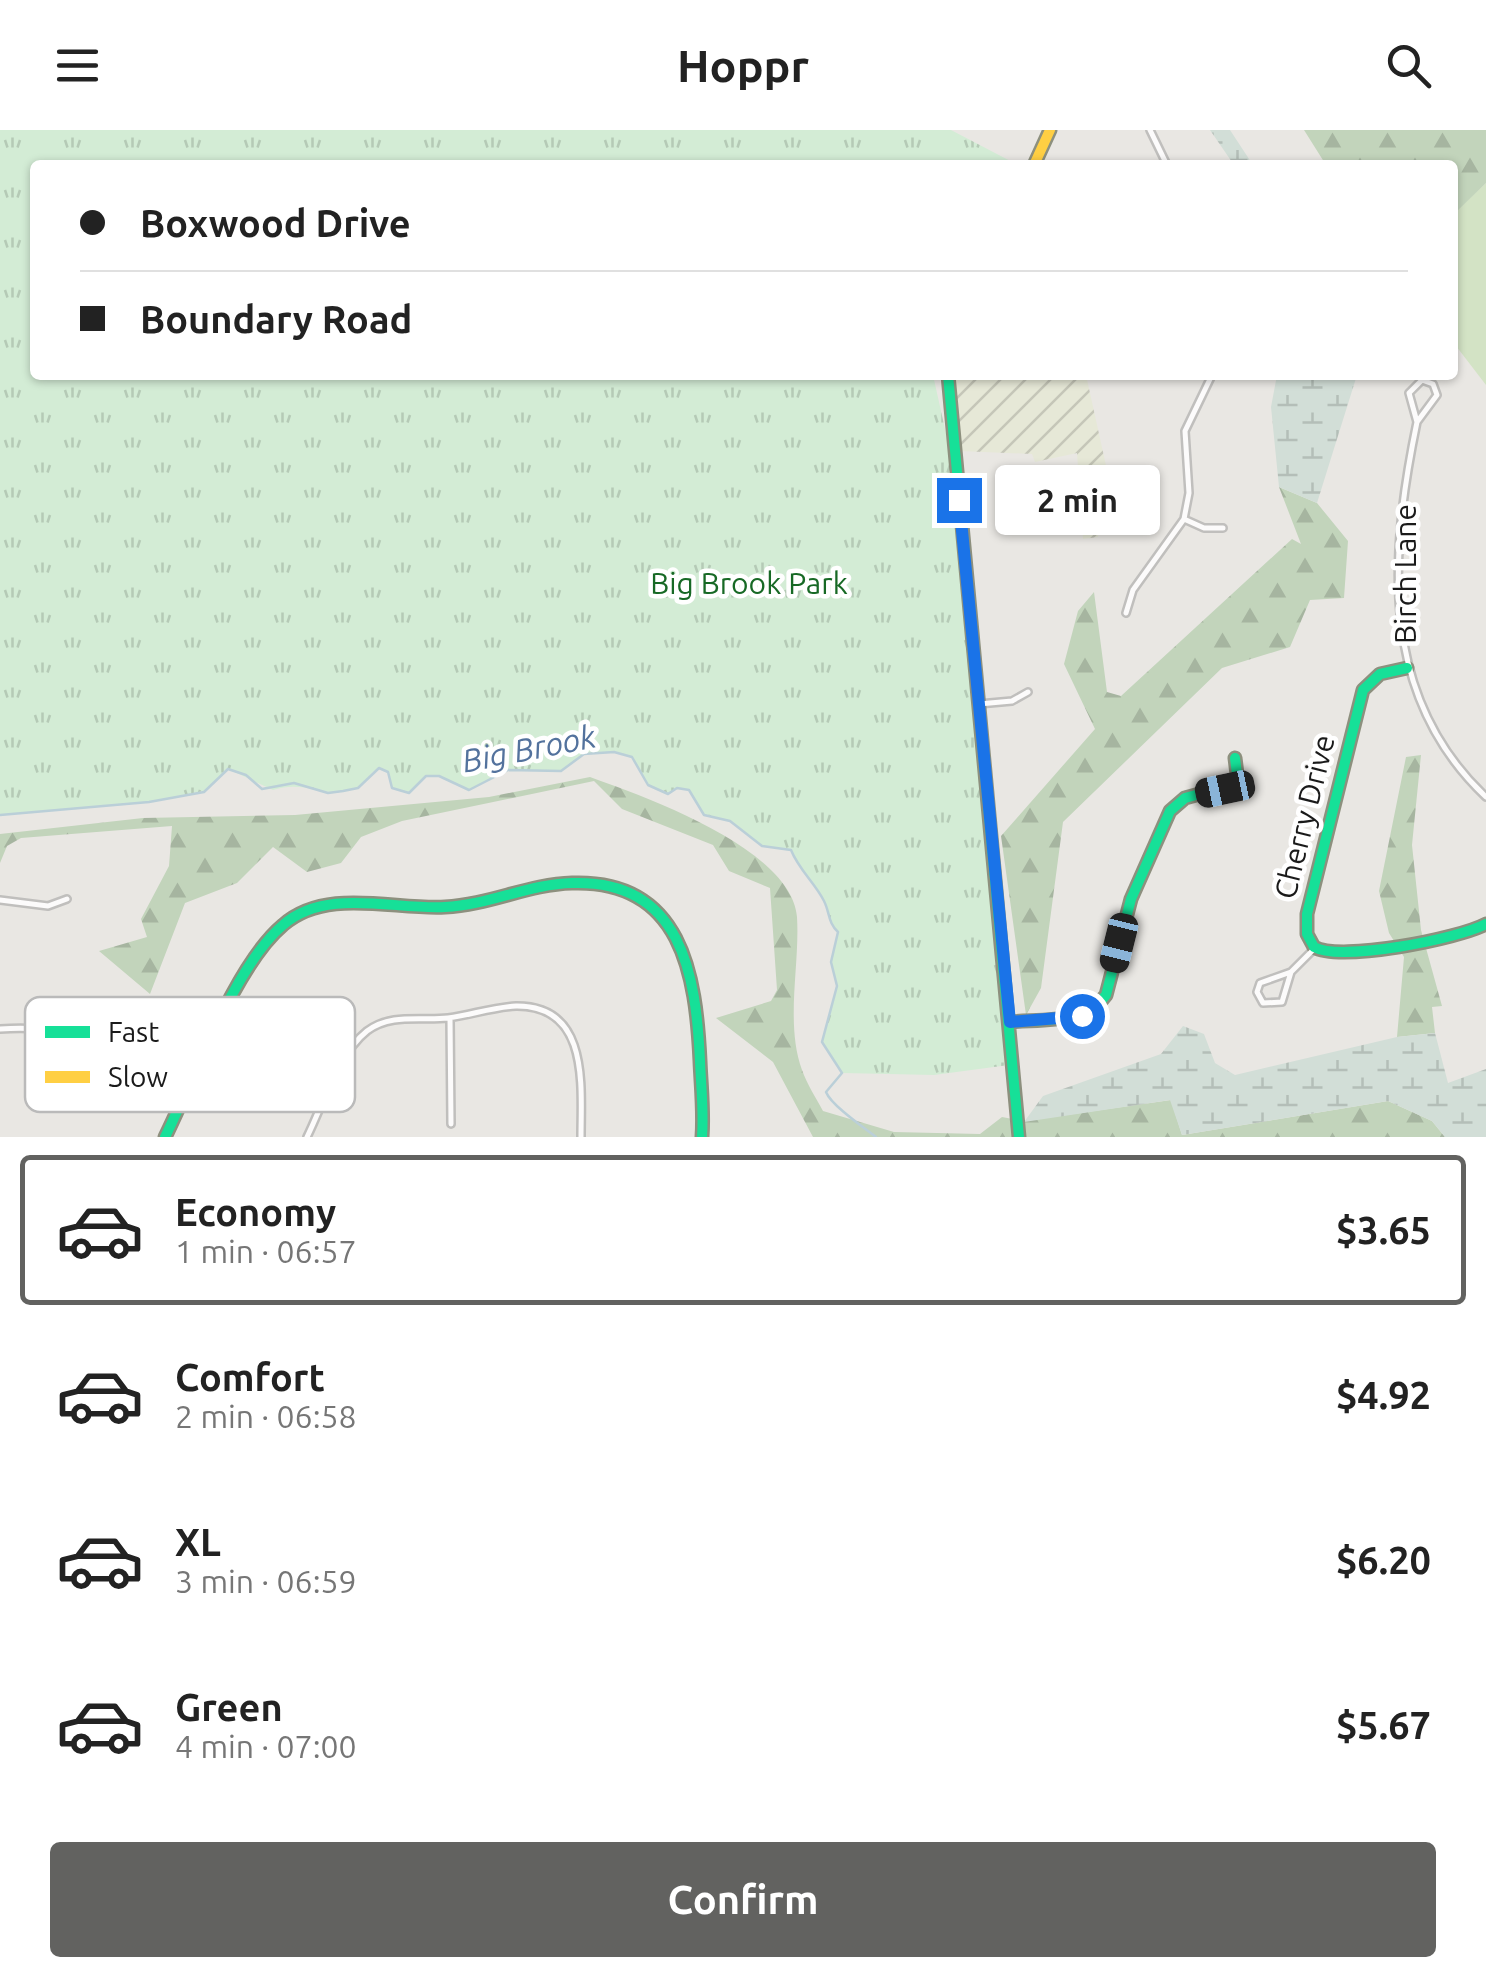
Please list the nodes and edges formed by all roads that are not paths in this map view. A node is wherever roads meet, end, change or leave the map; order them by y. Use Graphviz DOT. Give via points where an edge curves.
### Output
graph roads {
  1 [pos="1050,130"];
  2 [pos="1150,130"];
  3 [pos="1036,160"];
  4 [pos="1165,160"];
  5 [pos="948,380"];
  6 [pos="1210,380"];
  7 [pos="1417,422"];
  8 [pos="959,500"];
  9 [pos="940,502"];
  10 [pos="1184,520"];
  11 [pos="1224,528"];
  12 [pos="1126,613"];
  13 [pos="1406,668"];
  14 [pos="1028,692"];
  15 [pos="978,704"];
  16 [pos="1234,758"];
  17 [pos="1486,797"];
  18 [pos="67,898"];
  19 [pos="0,900"];
  20 [pos="1486,924"];
  21 [pos="1316,948"];
  22 [pos="1291,972"];
  23 [pos="237,997"];
  24 [pos="450,1018"];
  25 [pos="1010,1022"];
  26 [pos="355,1044"];
  27 [pos="178,1112"];
  28 [pos="320,1112"];
  29 [pos="451,1124"];
  30 [pos="165,1137"];
  31 [pos="307,1137"];
  32 [pos="581,1137"];
  33 [pos="702,1137"];
  34 [pos="1019,1137"];
  1 -- 3 [label="street"];
  2 -- 4 [label="street"];
  5 -- 8 [label="street"];
  6 -- 10 [label="street" via="1186,430 1190,493"];
  7 -- 7 [label="street, Birch Lane" via="1436,399 1436,388 1426,381 1409,393"];
  7 -- 13 [label="street, Birch Lane" via="1401,564"];
  8 -- 9 [label="street"];
  8 -- 15 [label="street"];
  10 -- 11 [label="street"];
  10 -- 12 [label="street" via="1133,590"];
  13 -- 17 [label="street, Birch Lane" via="1429,729"];
  13 -- 21 [label="street, Cherry Drive" via="1380,674 1361,696 1306,914"];
  14 -- 15 [label="street" via="1012,701"];
  15 -- 25 [label="street"];
  16 -- 25 [label="street" via="1232,785 1185,798 1166,816 1097,1008 1082,1016"];
  18 -- 19 [label="street" via="48,906"];
  20 -- 21 [label="street" via="1460,936 1346,956"];
  21 -- 22 [label="street"];
  22 -- 22 [label="street" via="1282,1002 1263,1003 1260,983"];
  23 -- 33 [label="street" via="262,948 292,917 333,906 472,904 588,884 638,898 684,946 698,997"];
  24 -- 26 [label="street" via="386,1021"];
  24 -- 29 [label="street"];
  24 -- 32 [label="street" via="518,1006 560,1022 580,1059"];
  25 -- 34 [label="street"];
  27 -- 30 [label="street"];
  28 -- 31 [label="street"];
}
